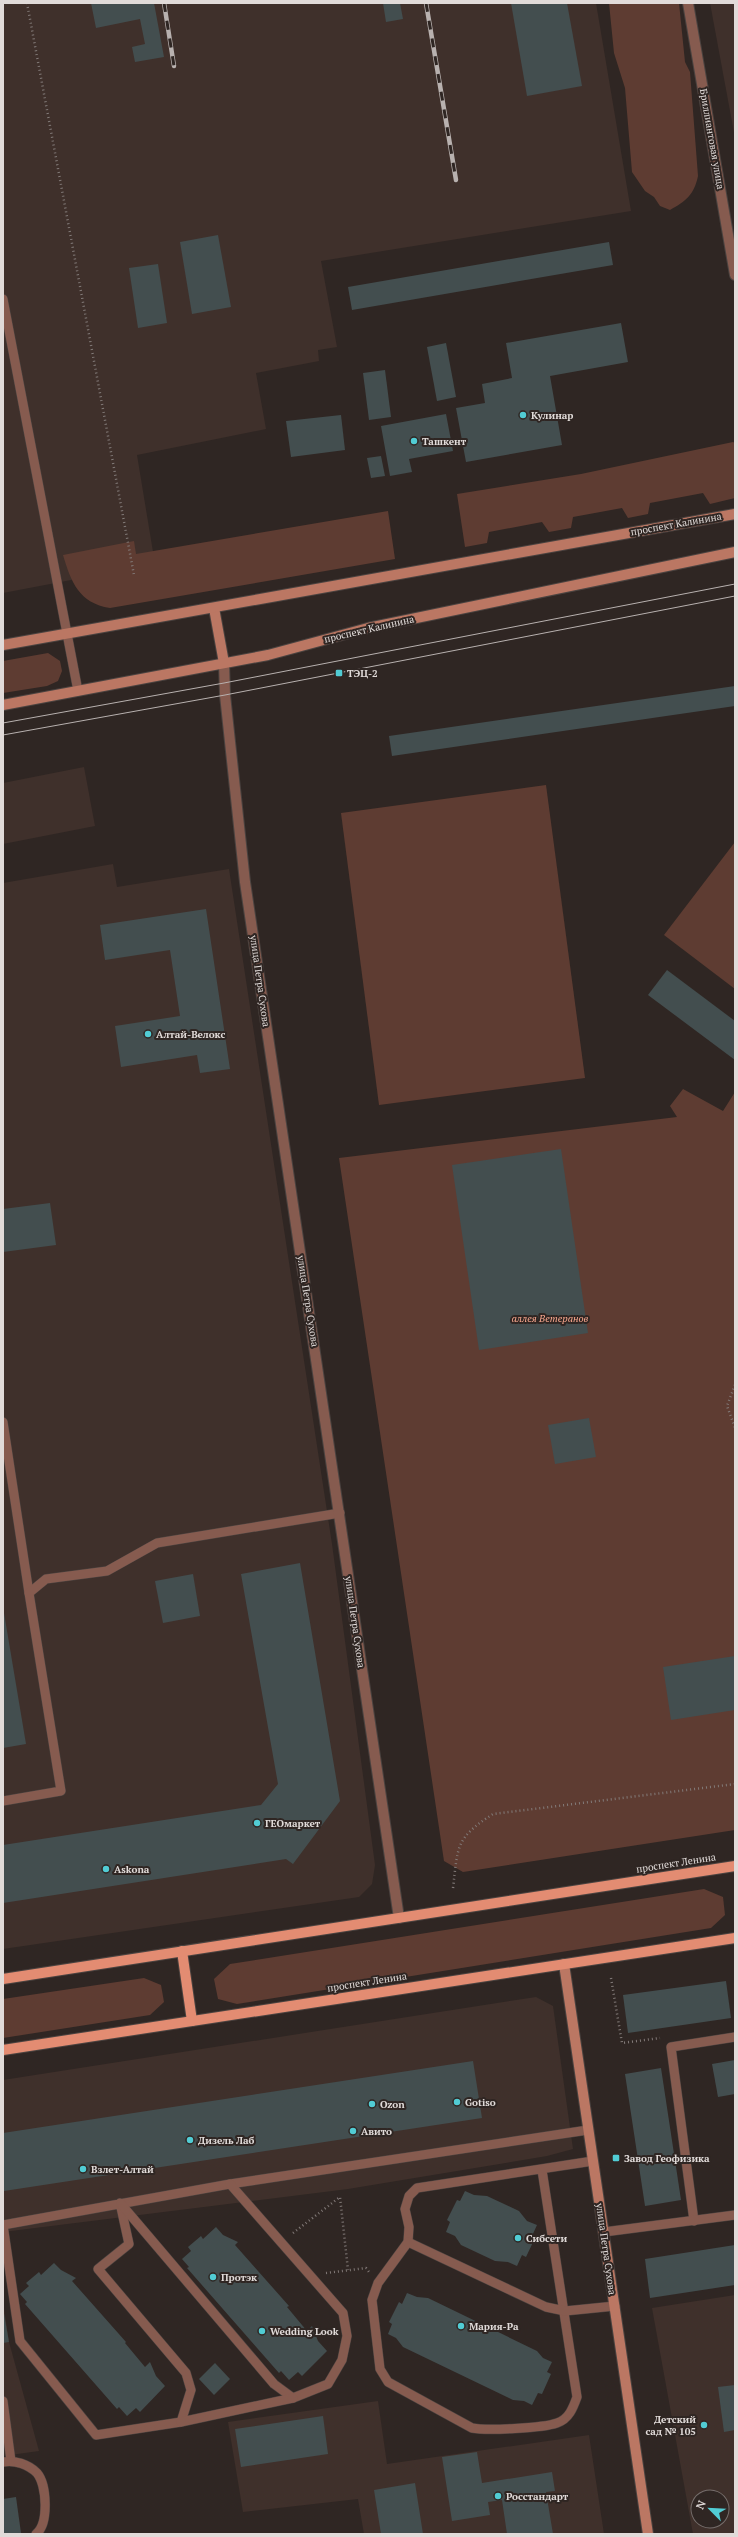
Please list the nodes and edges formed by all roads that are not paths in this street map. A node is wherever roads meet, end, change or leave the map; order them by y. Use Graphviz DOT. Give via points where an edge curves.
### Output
graph roads {
  1 [pos="688,3"];
  2 [pos="735,275"];
  3 [pos="3,299"];
  4 [pos="735,514"];
  5 [pos="735,552"];
  6 [pos="214,608"];
  7 [pos="67,634"];
  8 [pos="3,645"];
  9 [pos="224,663"];
  10 [pos="78,691"];
  11 [pos="3,705"];
  12 [pos="3,1422"];
  13 [pos="340,1513"];
  14 [pos="29,1593"];
  15 [pos="3,1801"];
  16 [pos="735,1866"];
  17 [pos="399,1918"];
  18 [pos="735,1938"];
  19 [pos="182,1951"];
  20 [pos="564,1964"];
  21 [pos="3,1979"];
  22 [pos="192,2021"];
  23 [pos="735,2037"];
  24 [pos="3,2050"];
  25 [pos="588,2130"];
  26 [pos="593,2161"];
  27 [pos="542,2170"];
  28 [pos="230,2184"];
  29 [pos="120,2203"];
  30 [pos="735,2215"];
  31 [pos="694,2221"];
  32 [pos="604,2232"];
  33 [pos="408,2242"];
  34 [pos="615,2306"];
  35 [pos="565,2311"];
  36 [pos="293,2398"];
  37 [pos="3,2401"];
  38 [pos="181,2422"];
  39 [pos="7,2461"];
  40 [pos="36,2534"];
  41 [pos="648,2534"];
  1 -- 2 [label="street, Бриллиантовая улица"];
  3 -- 7 [label="lane"];
  4 -- 6 [label="main road, проспект Калинина"];
  5 -- 9 [label="main road, проспект Калинина" via="368,628 268,655"];
  6 -- 7 [label="main road, проспект Калинина"];
  6 -- 9 [label="main road"];
  7 -- 8 [label="main road, проспект Калинина"];
  7 -- 10 [label="lane"];
  9 -- 10 [label="main road, проспект Калинина"];
  9 -- 13 [label="street, улица Петра Сухова" via="245,882"];
  10 -- 11 [label="main road, проспект Калинина"];
  12 -- 14 [label="lane"];
  13 -- 14 [label="lane" via="157,1543 107,1571 46,1579"];
  13 -- 17 [label="street, улица Петра Сухова"];
  14 -- 15 [label="lane" via="61,1791"];
  16 -- 17 [label="main road, проспект Ленина"];
  17 -- 19 [label="main road, проспект Ленина"];
  18 -- 20 [label="main road, проспект Ленина"];
  19 -- 21 [label="main road, проспект Ленина"];
  19 -- 22 [label="main road"];
  20 -- 22 [label="main road, проспект Ленина"];
  20 -- 25 [label="main road, улица Петра Сухова"];
  22 -- 24 [label="main road, проспект Ленина"];
  23 -- 31 [label="lane" via="671,2047"];
  25 -- 26 [label="main road, улица Петра Сухова"];
  25 -- 28 [label="lane"];
  26 -- 27 [label="lane"];
  26 -- 32 [label="main road, улица Петра Сухова"];
  27 -- 33 [label="lane" via="417,2188 409,2196 405,2209 409,2226"];
  27 -- 35 [label="lane"];
  28 -- 29 [label="lane"];
  28 -- 36 [label="lane" via="343,2314 347,2336 342,2360 328,2384"];
  29 -- 36 [label="lane" via="274,2384"];
  29 -- 38 [label="lane" via="129,2244 98,2269 186,2373 191,2390"];
  29 -- 38 [label="lane" via="3,2225 20,2341 96,2436"];
  30 -- 31 [label="lane"];
  31 -- 32 [label="lane"];
  32 -- 34 [label="main road, улица Петра Сухова"];
  33 -- 35 [label="lane" via="546,2308"];
  33 -- 35 [label="lane" via="378,2283 372,2300 380,2369 388,2382 472,2428 486,2431 557,2423 571,2413 577,2397"];
  34 -- 35 [label="lane"];
  34 -- 41 [label="main road, улица Петра Сухова"];
  36 -- 38 [label="lane"];
  37 -- 39 [label="lane"];
  39 -- 40 [label="lane" via="30,2468 37,2473 42,2482 46,2511 44,2523"];
}
